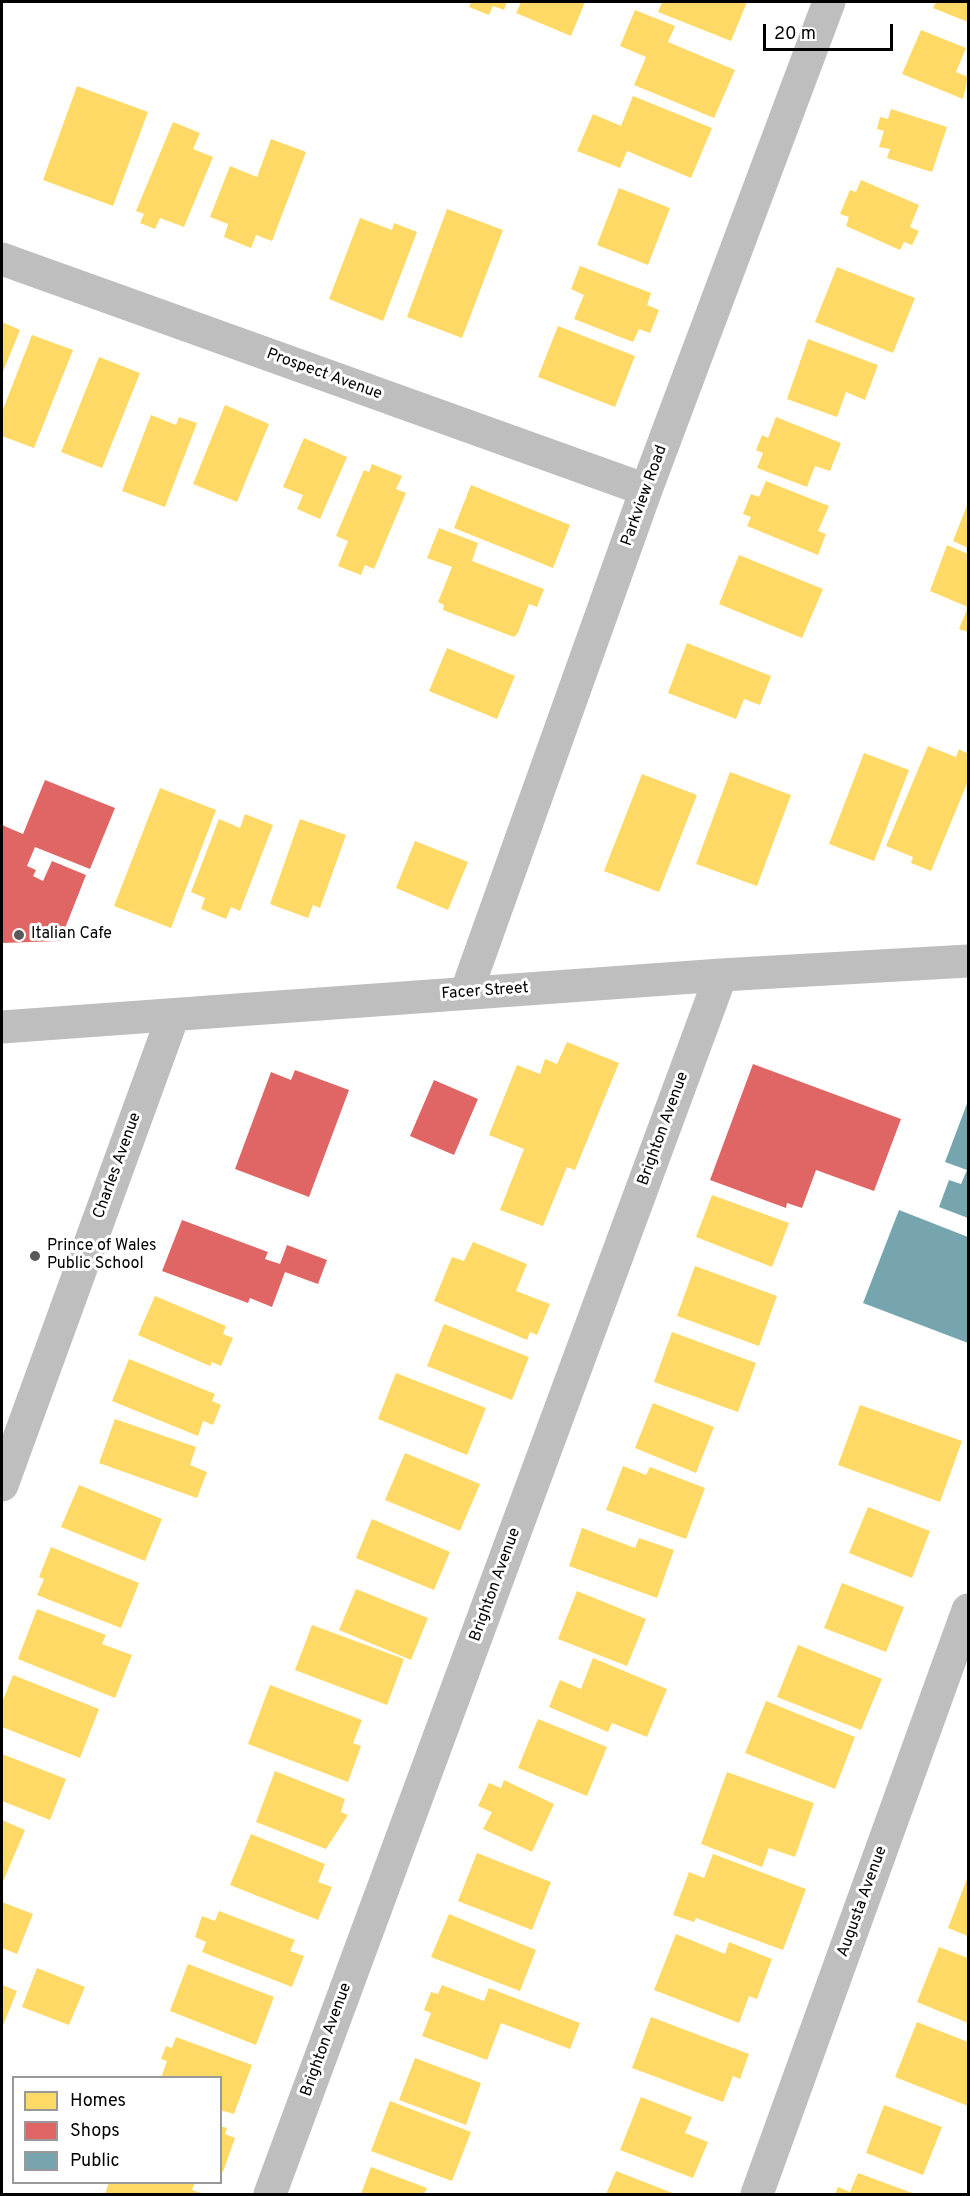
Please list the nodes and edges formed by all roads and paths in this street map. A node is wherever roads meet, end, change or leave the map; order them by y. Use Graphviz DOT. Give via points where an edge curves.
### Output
graph roads {
  1 [pos="829,2"];
  2 [pos="2,259"];
  3 [pos="646,490"];
  4 [pos="969,961"];
  5 [pos="722,975"];
  6 [pos="466,993"];
  7 [pos="173,1016"];
  8 [pos="2,1028"];
  9 [pos="2,1485"];
  10 [pos="969,1610"];
  11 [pos="270,2194"];
  12 [pos="757,2194"];
  1 -- 3 [label="street, Parkview Road"];
  2 -- 3 [label="street, Prospect Avenue"];
  3 -- 6 [label="street, Parkview Road"];
  4 -- 5 [label="street, Facer Street"];
  5 -- 6 [label="street, Facer Street"];
  5 -- 11 [label="street, Brighton Avenue"];
  6 -- 7 [label="street, Facer Street"];
  7 -- 8 [label="street, Facer Street"];
  7 -- 9 [label="street, Charles Avenue"];
  10 -- 12 [label="street, Augusta Avenue"];
}
